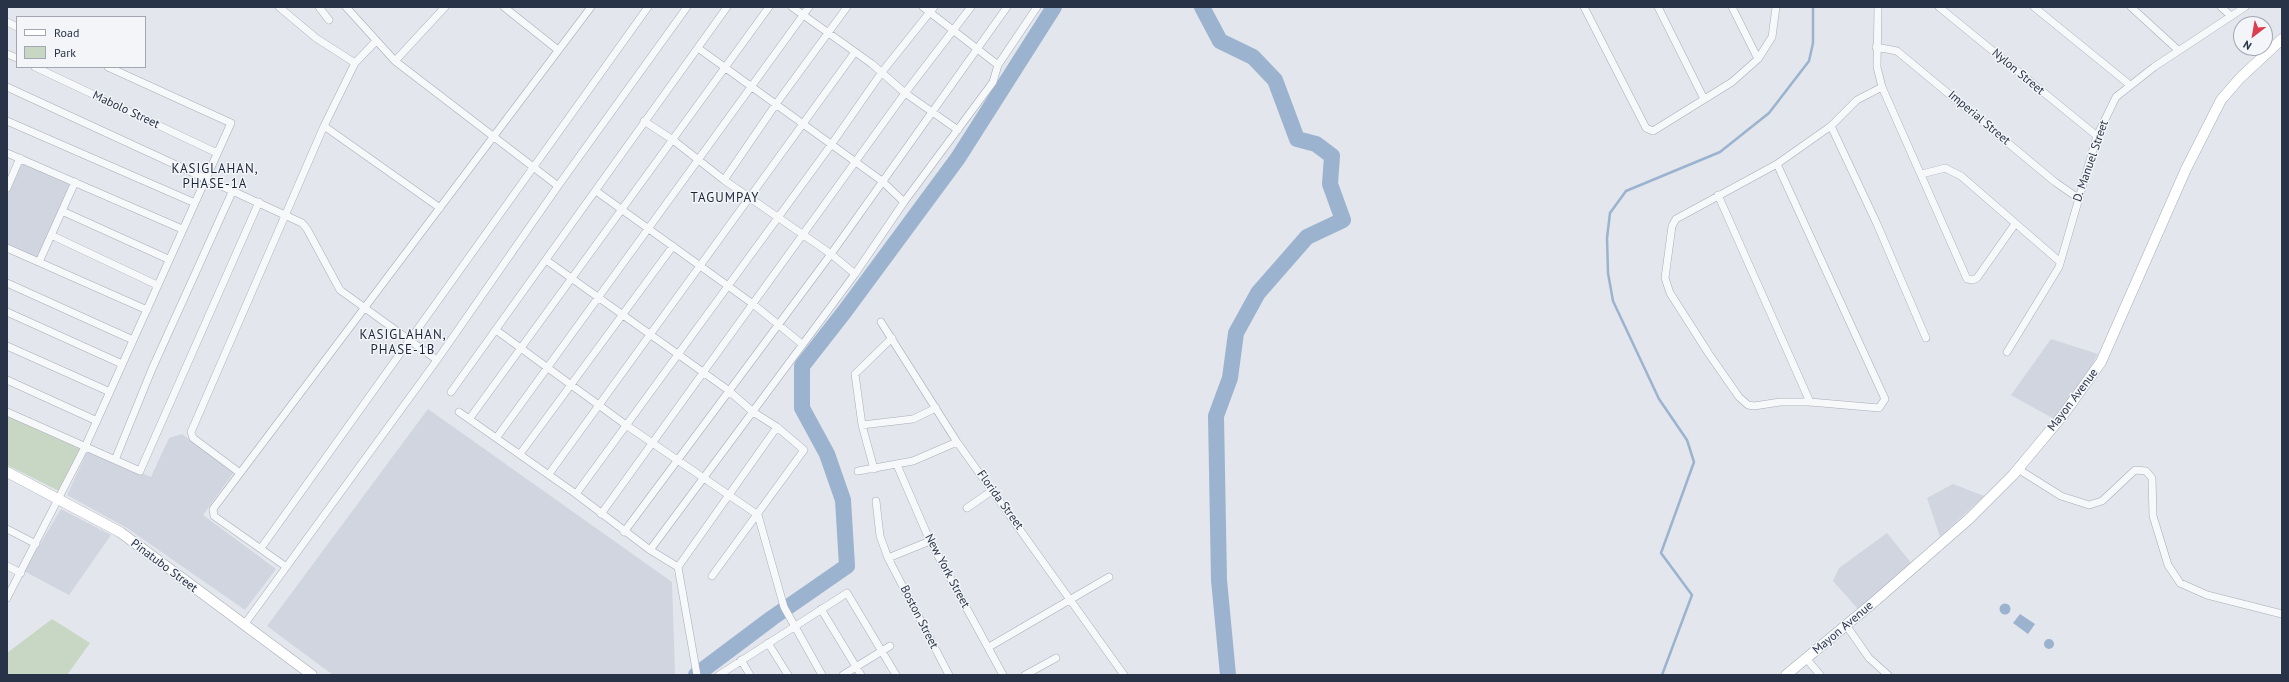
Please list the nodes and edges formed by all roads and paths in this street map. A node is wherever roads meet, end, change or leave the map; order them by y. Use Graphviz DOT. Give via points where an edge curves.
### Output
graph roads {
  1 [pos="279,7"];
  2 [pos="319,7"];
  3 [pos="346,7"];
  4 [pos="445,7"];
  5 [pos="504,7"];
  6 [pos="591,7"];
  7 [pos="648,7"];
  8 [pos="687,7"];
  9 [pos="727,7"];
  10 [pos="768,7"];
  11 [pos="792,7"];
  12 [pos="809,7"];
  13 [pos="847,7"];
  14 [pos="923,7"];
  15 [pos="971,7"];
  16 [pos="1007,7"];
  17 [pos="1037,7"];
  18 [pos="1584,7"];
  19 [pos="1658,7"];
  20 [pos="1732,7"];
  21 [pos="1776,7"];
  22 [pos="1878,7"];
  23 [pos="1939,7"];
  24 [pos="2034,7"];
  25 [pos="2131,7"];
  26 [pos="2221,7"];
  27 [pos="2245,7"];
  28 [pos="932,10"];
  29 [pos="803,15"];
  30 [pos="2231,16"];
  31 [pos="329,20"];
  32 [pos="7,22"];
  33 [pos="16,26"];
  34 [pos="954,31"];
  35 [pos="827,34"];
  36 [pos="2282,39"];
  37 [pos="376,41"];
  38 [pos="1876,47"];
  39 [pos="698,48"];
  40 [pos="978,48"];
  41 [pos="558,50"];
  42 [pos="2178,50"];
  43 [pos="855,52"];
  44 [pos="1758,59"];
  45 [pos="395,61"];
  46 [pos="355,63"];
  47 [pos="998,65"];
  48 [pos="725,67"];
  49 [pos="37,68"];
  50 [pos="110,68"];
  51 [pos="882,72"];
  52 [pos="2130,85"];
  53 [pos="751,86"];
  54 [pos="7,87"];
  55 [pos="1882,87"];
  56 [pos="905,93"];
  57 [pos="1704,99"];
  58 [pos="776,104"];
  59 [pos="932,112"];
  60 [pos="7,121"];
  61 [pos="644,121"];
  62 [pos="324,126"];
  63 [pos="804,126"];
  64 [pos="1831,126"];
  65 [pos="958,130"];
  66 [pos="2098,136"];
  67 [pos="493,137"];
  68 [pos="673,140"];
  69 [pos="831,145"];
  70 [pos="7,153"];
  71 [pos="217,153"];
  72 [pos="20,158"];
  73 [pos="698,162"];
  74 [pos="855,164"];
  75 [pos="1777,164"];
  76 [pos="534,166"];
  77 [pos="1922,174"];
  78 [pos="206,178"];
  79 [pos="724,180"];
  80 [pos="882,181"];
  81 [pos="75,182"];
  82 [pos="7,186"];
  83 [pos="558,186"];
  84 [pos="233,190"];
  85 [pos="596,191"];
  86 [pos="1718,195"];
  87 [pos="751,198"];
  88 [pos="2078,198"];
  89 [pos="259,202"];
  90 [pos="904,202"];
  91 [pos="195,203"];
  92 [pos="440,208"];
  93 [pos="622,208"];
  94 [pos="62,211"];
  95 [pos="285,214"];
  96 [pos="778,216"];
  97 [pos="2015,224"];
  98 [pos="649,227"];
  99 [pos="182,229"];
  100 [pos="51,235"];
  101 [pos="803,235"];
  102 [pos="673,246"];
  103 [pos="7,248"];
  104 [pos="831,254"];
  105 [pos="168,260"];
  106 [pos="546,260"];
  107 [pos="2059,261"];
  108 [pos="38,262"];
  109 [pos="700,266"];
  110 [pos="855,274"];
  111 [pos="572,278"];
  112 [pos="7,283"];
  113 [pos="157,285"];
  114 [pos="728,286"];
  115 [pos="599,297"];
  116 [pos="753,304"];
  117 [pos="364,309"];
  118 [pos="146,310"];
  119 [pos="7,312"];
  120 [pos="622,315"];
  121 [pos="881,322"];
  122 [pos="778,323"];
  123 [pos="496,330"];
  124 [pos="651,335"];
  125 [pos="892,338"];
  126 [pos="1926,338"];
  127 [pos="133,340"];
  128 [pos="409,340"];
  129 [pos="802,344"];
  130 [pos="7,346"];
  131 [pos="521,347"];
  132 [pos="2007,352"];
  133 [pos="678,354"];
  134 [pos="437,360"];
  135 [pos="122,364"];
  136 [pos="548,367"];
  137 [pos="704,374"];
  138 [pos="7,380"];
  139 [pos="572,383"];
  140 [pos="728,390"];
  141 [pos="110,392"];
  142 [pos="451,392"];
  143 [pos="1810,402"];
  144 [pos="600,405"];
  145 [pos="936,408"];
  146 [pos="7,412"];
  147 [pos="460,412"];
  148 [pos="753,412"];
  149 [pos="470,418"];
  150 [pos="97,421"];
  151 [pos="626,425"];
  152 [pos="862,425"];
  153 [pos="777,427"];
  154 [pos="498,437"];
  155 [pos="957,442"];
  156 [pos="653,443"];
  157 [pos="85,447"];
  158 [pos="520,454"];
  159 [pos="115,460"];
  160 [pos="677,460"];
  161 [pos="897,465"];
  162 [pos="2018,469"];
  163 [pos="874,470"];
  164 [pos="858,471"];
  165 [pos="7,472"];
  166 [pos="240,473"];
  167 [pos="549,474"];
  168 [pos="704,478"];
  169 [pos="993,490"];
  170 [pos="576,494"];
  171 [pos="730,495"];
  172 [pos="60,499"];
  173 [pos="876,501"];
  174 [pos="967,508"];
  175 [pos="601,514"];
  176 [pos="758,515"];
  177 [pos="7,529"];
  178 [pos="624,532"];
  179 [pos="930,541"];
  180 [pos="36,544"];
  181 [pos="261,548"];
  182 [pos="650,550"];
  183 [pos="888,558"];
  184 [pos="7,566"];
  185 [pos="285,566"];
  186 [pos="678,567"];
  187 [pos="21,573"];
  188 [pos="712,576"];
  189 [pos="1109,577"];
  190 [pos="7,598"];
  191 [pos="1070,599"];
  192 [pos="821,609"];
  193 [pos="2282,614"];
  194 [pos="244,625"];
  195 [pos="1846,625"];
  196 [pos="794,626"];
  197 [pos="768,643"];
  198 [pos="890,646"];
  199 [pos="989,647"];
  200 [pos="881,651"];
  201 [pos="1056,658"];
  202 [pos="1806,658"];
  203 [pos="741,660"];
  204 [pos="856,667"];
  205 [pos="697,671"];
  206 [pos="312,675"];
  207 [pos="719,675"];
  208 [pos="750,675"];
  209 [pos="788,675"];
  210 [pos="822,675"];
  211 [pos="843,675"];
  212 [pos="861,675"];
  213 [pos="896,675"];
  214 [pos="949,675"];
  215 [pos="1003,675"];
  216 [pos="1025,675"];
  217 [pos="1124,675"];
  218 [pos="1786,675"];
  219 [pos="1820,675"];
  220 [pos="1888,675"];
  1 -- 46 [label="street" via="316,38"];
  2 -- 31 [label="street"];
  3 -- 37 [label="street"];
  4 -- 45 [label="street"];
  5 -- 41 [label="street"];
  6 -- 41 [label="street"];
  7 -- 76 [label="street"];
  8 -- 83 [label="street"];
  9 -- 39 [label="street"];
  10 -- 48 [label="street"];
  11 -- 29 [label="street"];
  12 -- 29 [label="street"];
  13 -- 35 [label="street"];
  14 -- 28 [label="street"];
  15 -- 34 [label="street"];
  16 -- 40 [label="street"];
  17 -- 47 [label="street"];
  18 -- 57 [label="street" via="1646,128 1654,130"];
  19 -- 57 [label="street"];
  20 -- 44 [label="street"];
  21 -- 44 [label="street" via="1772,37"];
  22 -- 38 [label="street"];
  23 -- 66 [label="street, Nylon Street"];
  24 -- 52 [label="street"];
  25 -- 42 [label="street"];
  26 -- 30 [label="street"];
  27 -- 30 [label="street, D. Manuel Street"];
  28 -- 34 [label="street"];
  28 -- 51 [label="street"];
  29 -- 35 [label="street"];
  29 -- 53 [label="street"];
  30 -- 42 [label="street, D. Manuel Street"];
  32 -- 33 [label="street"];
  34 -- 40 [label="street"];
  34 -- 56 [label="street"];
  35 -- 43 [label="street"];
  35 -- 58 [label="street"];
  36 -- 162 [label="main road, Mayon Avenue" via="2240,78 2221,100 2186,169 2101,362 2064,414"];
  37 -- 45 [label="street"];
  37 -- 46 [label="street"];
  38 -- 55 [label="street" via="1877,68"];
  38 -- 88 [label="street, Imperial Street" via="1897,51"];
  39 -- 48 [label="street"];
  39 -- 61 [label="street"];
  40 -- 47 [label="street"];
  40 -- 59 [label="street"];
  41 -- 67 [label="street"];
  42 -- 52 [label="street, D. Manuel Street"];
  43 -- 51 [label="street"];
  43 -- 63 [label="street"];
  44 -- 57 [label="street" via="1732,82"];
  45 -- 67 [label="street"];
  46 -- 62 [label="street"];
  47 -- 65 [label="street" via="993,82"];
  48 -- 53 [label="street"];
  48 -- 68 [label="street"];
  49 -- 71 [label="street, Mabolo Street"];
  50 -- 71 [label="street" via="231,123"];
  51 -- 56 [label="street"];
  51 -- 69 [label="street"];
  52 -- 66 [label="street, D. Manuel Street" via="2113,102"];
  53 -- 58 [label="street"];
  53 -- 73 [label="street"];
  54 -- 78 [label="street"];
  55 -- 64 [label="street" via="1857,100"];
  55 -- 77 [label="street"];
  56 -- 59 [label="street"];
  56 -- 74 [label="street"];
  58 -- 63 [label="street"];
  58 -- 79 [label="street"];
  59 -- 65 [label="street"];
  59 -- 80 [label="street"];
  60 -- 91 [label="street"];
  61 -- 68 [label="street"];
  61 -- 85 [label="street"];
  62 -- 92 [label="street"];
  62 -- 95 [label="street"];
  63 -- 69 [label="street"];
  63 -- 87 [label="street"];
  64 -- 75 [label="street"];
  64 -- 126 [label="street"];
  65 -- 90 [label="street"];
  66 -- 88 [label="street, D. Manuel Street"];
  67 -- 76 [label="street"];
  67 -- 92 [label="street"];
  68 -- 73 [label="street"];
  68 -- 93 [label="street"];
  69 -- 74 [label="street"];
  69 -- 96 [label="street"];
  70 -- 72 [label="street"];
  71 -- 78 [label="street"];
  72 -- 81 [label="street"];
  72 -- 82 [label="street"];
  73 -- 79 [label="street"];
  73 -- 98 [label="street"];
  74 -- 80 [label="street"];
  74 -- 101 [label="street"];
  75 -- 86 [label="street"];
  75 -- 143 [label="street" via="1885,400 1876,408"];
  76 -- 83 [label="street"];
  76 -- 128 [label="street"];
  77 -- 97 [label="street" via="1945,168 1952,170"];
  77 -- 97 [label="street" via="1968,279 1977,278"];
  78 -- 84 [label="street"];
  78 -- 91 [label="street"];
  79 -- 87 [label="street"];
  80 -- 90 [label="street"];
  80 -- 104 [label="street"];
  81 -- 94 [label="street"];
  81 -- 99 [label="street"];
  83 -- 134 [label="street"];
  84 -- 89 [label="street"];
  84 -- 159 [label="street" via="152,369"];
  85 -- 93 [label="street"];
  85 -- 106 [label="street"];
  86 -- 143 [label="street"];
  86 -- 143 [label="street" via="1673,222 1665,278 1670,293 1739,397 1748,405"];
  87 -- 96 [label="street"];
  87 -- 109 [label="street"];
  88 -- 107 [label="street, D. Manuel Street"];
  89 -- 95 [label="street"];
  89 -- 159 [label="street" via="140,471"];
  90 -- 110 [label="street"];
  91 -- 99 [label="street"];
  92 -- 117 [label="street"];
  93 -- 98 [label="street"];
  93 -- 111 [label="street"];
  94 -- 100 [label="street"];
  94 -- 105 [label="street"];
  95 -- 117 [label="street" via="305,226 340,290"];
  95 -- 166 [label="street" via="191,432 193,438"];
  96 -- 101 [label="street"];
  96 -- 114 [label="street"];
  97 -- 107 [label="street"];
  98 -- 102 [label="street"];
  98 -- 115 [label="street"];
  99 -- 105 [label="street"];
  100 -- 108 [label="street"];
  100 -- 113 [label="street"];
  101 -- 104 [label="street"];
  101 -- 116 [label="street"];
  102 -- 109 [label="street"];
  102 -- 120 [label="street"];
  103 -- 108 [label="street"];
  104 -- 110 [label="street"];
  104 -- 122 [label="street"];
  105 -- 113 [label="street"];
  106 -- 111 [label="street"];
  106 -- 123 [label="street"];
  107 -- 132 [label="street, D. Manuel Street"];
  108 -- 118 [label="street"];
  109 -- 114 [label="street"];
  109 -- 124 [label="street"];
  110 -- 129 [label="street"];
  111 -- 115 [label="street"];
  111 -- 131 [label="street"];
  112 -- 127 [label="street"];
  113 -- 118 [label="street"];
  114 -- 116 [label="street"];
  114 -- 133 [label="street"];
  115 -- 120 [label="street"];
  115 -- 136 [label="street"];
  116 -- 122 [label="street"];
  116 -- 137 [label="street"];
  117 -- 128 [label="street"];
  117 -- 166 [label="street"];
  118 -- 127 [label="street"];
  119 -- 135 [label="street"];
  120 -- 124 [label="street"];
  120 -- 139 [label="street"];
  121 -- 125 [label="street, Florida Street"];
  122 -- 129 [label="street"];
  122 -- 140 [label="street"];
  123 -- 131 [label="street"];
  123 -- 142 [label="street"];
  124 -- 133 [label="street"];
  124 -- 144 [label="street"];
  125 -- 145 [label="street, Florida Street"];
  125 -- 152 [label="street" via="855,374"];
  127 -- 135 [label="street"];
  128 -- 134 [label="street"];
  128 -- 181 [label="street"];
  129 -- 148 [label="street"];
  130 -- 141 [label="street"];
  131 -- 136 [label="street"];
  131 -- 149 [label="street"];
  133 -- 137 [label="street"];
  133 -- 151 [label="street"];
  134 -- 185 [label="street"];
  135 -- 141 [label="street"];
  136 -- 139 [label="street"];
  136 -- 154 [label="street"];
  137 -- 140 [label="street"];
  137 -- 156 [label="street"];
  138 -- 150 [label="street"];
  139 -- 144 [label="street"];
  139 -- 158 [label="street"];
  140 -- 148 [label="street"];
  140 -- 160 [label="street"];
  141 -- 150 [label="street"];
  144 -- 151 [label="street"];
  144 -- 167 [label="street"];
  145 -- 152 [label="street" via="913,419"];
  145 -- 155 [label="street, Florida Street"];
  146 -- 157 [label="street"];
  147 -- 149 [label="street"];
  148 -- 153 [label="street"];
  148 -- 168 [label="street"];
  149 -- 154 [label="street"];
  150 -- 157 [label="street"];
  151 -- 156 [label="street"];
  151 -- 170 [label="street"];
  152 -- 163 [label="street"];
  153 -- 171 [label="street"];
  153 -- 176 [label="street" via="804,450"];
  154 -- 158 [label="street"];
  155 -- 161 [label="street" via="926,457"];
  155 -- 169 [label="street, Florida Street"];
  156 -- 160 [label="street"];
  156 -- 175 [label="street"];
  157 -- 159 [label="street"];
  157 -- 172 [label="street"];
  158 -- 167 [label="street"];
  160 -- 168 [label="street"];
  160 -- 178 [label="street"];
  161 -- 163 [label="street"];
  161 -- 179 [label="street, New York Street"];
  162 -- 193 [label="street" via="2061,496 2089,505 2102,500 2135,470 2146,471 2152,478 2154,516 2166,558 2171,571 2180,582 2207,596"];
  162 -- 195 [label="main road, Mayon Avenue" via="1969,519"];
  163 -- 164 [label="street"];
  165 -- 172 [label="main road, Pinatubo Street"];
  166 -- 181 [label="street" via="212,513"];
  167 -- 170 [label="street"];
  168 -- 171 [label="street"];
  168 -- 182 [label="street"];
  169 -- 174 [label="street"];
  169 -- 191 [label="street, Florida Street"];
  170 -- 175 [label="street"];
  171 -- 176 [label="street"];
  171 -- 186 [label="street"];
  172 -- 180 [label="street"];
  172 -- 194 [label="main road, Pinatubo Street" via="120,532"];
  173 -- 183 [label="street, Boston Street" via="880,536"];
  175 -- 178 [label="street"];
  176 -- 188 [label="street"];
  176 -- 196 [label="street" via="784,607"];
  177 -- 180 [label="street"];
  178 -- 182 [label="street"];
  179 -- 183 [label="street"];
  179 -- 199 [label="street, New York Street"];
  180 -- 187 [label="street"];
  181 -- 185 [label="street"];
  182 -- 186 [label="street"];
  183 -- 214 [label="street, Boston Street"];
  184 -- 187 [label="street"];
  185 -- 194 [label="street"];
  186 -- 205 [label="street"];
  187 -- 190 [label="street"];
  189 -- 191 [label="street"];
  191 -- 199 [label="street"];
  191 -- 217 [label="street, Florida Street"];
  192 -- 196 [label="street"];
  192 -- 200 [label="street" via="847,593"];
  192 -- 204 [label="street"];
  194 -- 206 [label="main road, Pinatubo Street"];
  195 -- 202 [label="main road, Mayon Avenue"];
  195 -- 220 [label="street" via="1869,658"];
  196 -- 197 [label="street"];
  196 -- 210 [label="street"];
  197 -- 203 [label="street"];
  197 -- 209 [label="street"];
  198 -- 200 [label="street"];
  199 -- 215 [label="street, New York Street"];
  200 -- 204 [label="street"];
  200 -- 213 [label="street"];
  201 -- 216 [label="street"];
  202 -- 218 [label="main road, Mayon Avenue"];
  202 -- 219 [label="street"];
  203 -- 207 [label="street"];
  203 -- 208 [label="street"];
  204 -- 211 [label="street"];
  204 -- 212 [label="street"];
}
